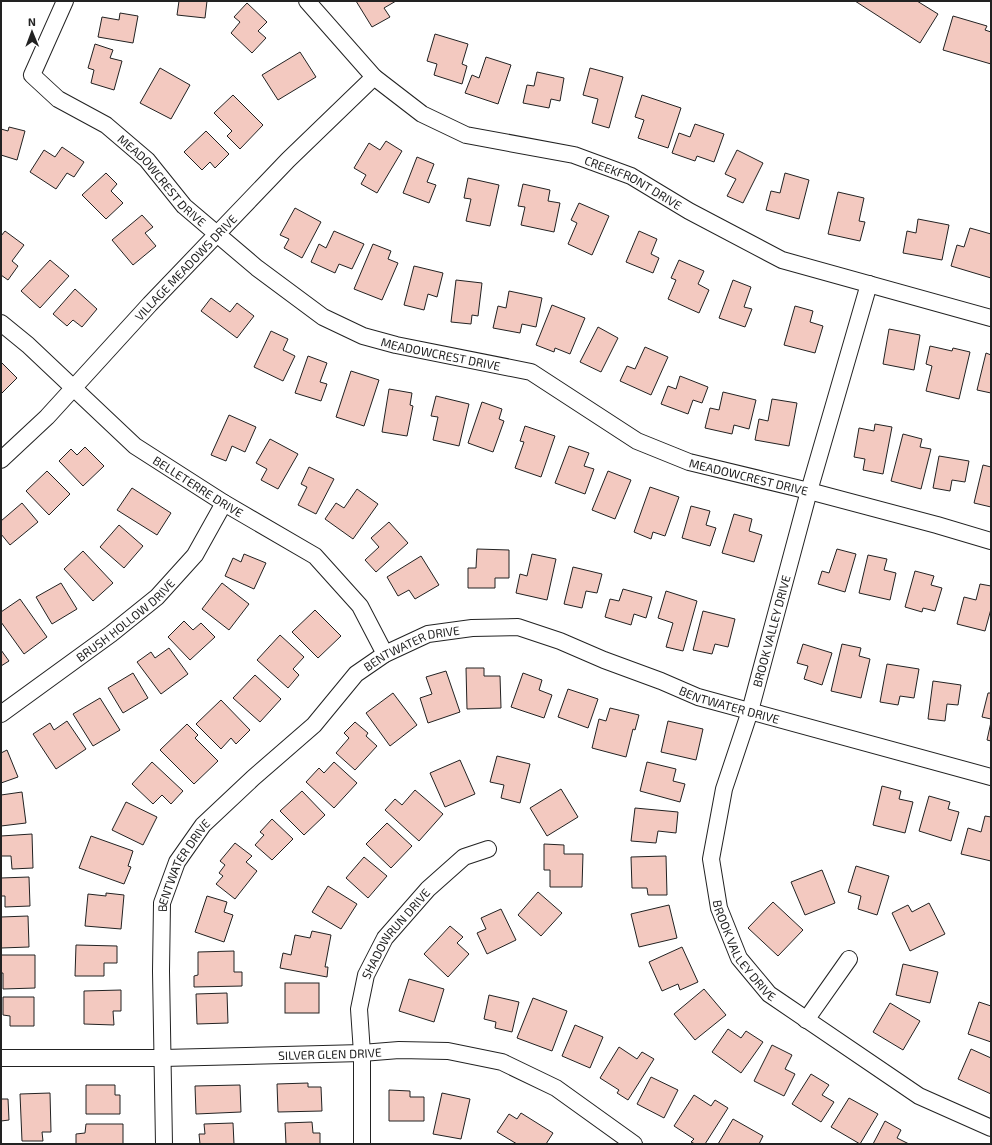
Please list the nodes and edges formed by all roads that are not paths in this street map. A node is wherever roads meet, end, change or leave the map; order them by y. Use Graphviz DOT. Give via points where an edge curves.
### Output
graph roads {
  1 [pos="65,1"];
  2 [pos="307,1"];
  3 [pos="374,77"];
  4 [pos="217,234"];
  5 [pos="868,284"];
  6 [pos="991,318"];
  7 [pos="1,323"];
  8 [pos="73,387"];
  9 [pos="1,460"];
  10 [pos="809,491"];
  11 [pos="224,502"];
  12 [pos="991,541"];
  13 [pos="385,654"];
  14 [pos="750,711"];
  15 [pos="1,714"];
  16 [pos="991,777"];
  17 [pos="488,849"];
  18 [pos="848,959"];
  19 [pos="806,1020"];
  20 [pos="362,1053"];
  21 [pos="1,1058"];
  22 [pos="163,1058"];
  23 [pos="991,1128"];
  24 [pos="614,1139"];
  25 [pos="164,1144"];
  26 [pos="362,1144"];
  27 [pos="634,1144"];
  1 -- 4 [label="street, MEADOWCREST DRIVE" via="32,75 58,99 106,125 147,160 184,206"];
  2 -- 3 [label="street, CREEKFRONT DRIVE"];
  3 -- 4 [label="street, VILLAGE MEADOWS DRIVE" via="288,160"];
  3 -- 5 [label="street, CREEKFRONT DRIVE" via="422,114 466,135 574,155 631,176 689,211 782,260"];
  4 -- 8 [label="street, VILLAGE MEADOWS DRIVE"];
  4 -- 10 [label="street, MEADOWCREST DRIVE" via="257,268 324,318 363,336 396,346 531,372 637,441 689,462"];
  5 -- 6 [label="street, CREEKFRONT DRIVE"];
  5 -- 10 [label="street, BROOK VALLEY DRIVE"];
  7 -- 8 [label="street, BELLETERRE DRIVE"];
  8 -- 9 [label="street, VILLAGE MEADOWS DRIVE" via="47,417"];
  8 -- 11 [label="street, BELLETERRE DRIVE" via="135,446"];
  10 -- 12 [label="street, MEADOWCREST DRIVE"];
  10 -- 14 [label="street, BROOK VALLEY DRIVE"];
  11 -- 13 [label="street, BELLETERRE DRIVE" via="315,556 360,606"];
  11 -- 15 [label="street, BRUSH HOLLOW DRIVE" via="195,555 157,597"];
  13 -- 14 [label="street, BENTWATER DRIVE" via="428,634 472,628 518,627 560,641 698,697"];
  13 -- 22 [label="street, BENTWATER DRIVE" via="356,674 314,726 203,824 177,862 162,903"];
  14 -- 16 [label="street, BENTWATER DRIVE"];
  14 -- 19 [label="street, BROOK VALLEY DRIVE" via="724,789 711,860 719,908 739,958 769,994"];
  17 -- 20 [label="street, SHADOWRUN DRIVE" via="464,856 428,889 385,938 366,975 359,1009"];
  18 -- 19 [label="street"];
  19 -- 23 [label="street, BROOK VALLEY DRIVE" via="919,1096"];
  20 -- 22 [label="street, SILVER GLEN DRIVE"];
  20 -- 24 [label="street, SILVER GLEN DRIVE" via="399,1050 448,1051 502,1062 556,1088"];
  20 -- 26 [label="street, SHADOWRUN DRIVE"];
  21 -- 22 [label="street, SILVER GLEN DRIVE"];
  22 -- 25 [label="street, BENTWATER DRIVE"];
  24 -- 27 [label="street, SILVER GLEN DRIVE"];
}
